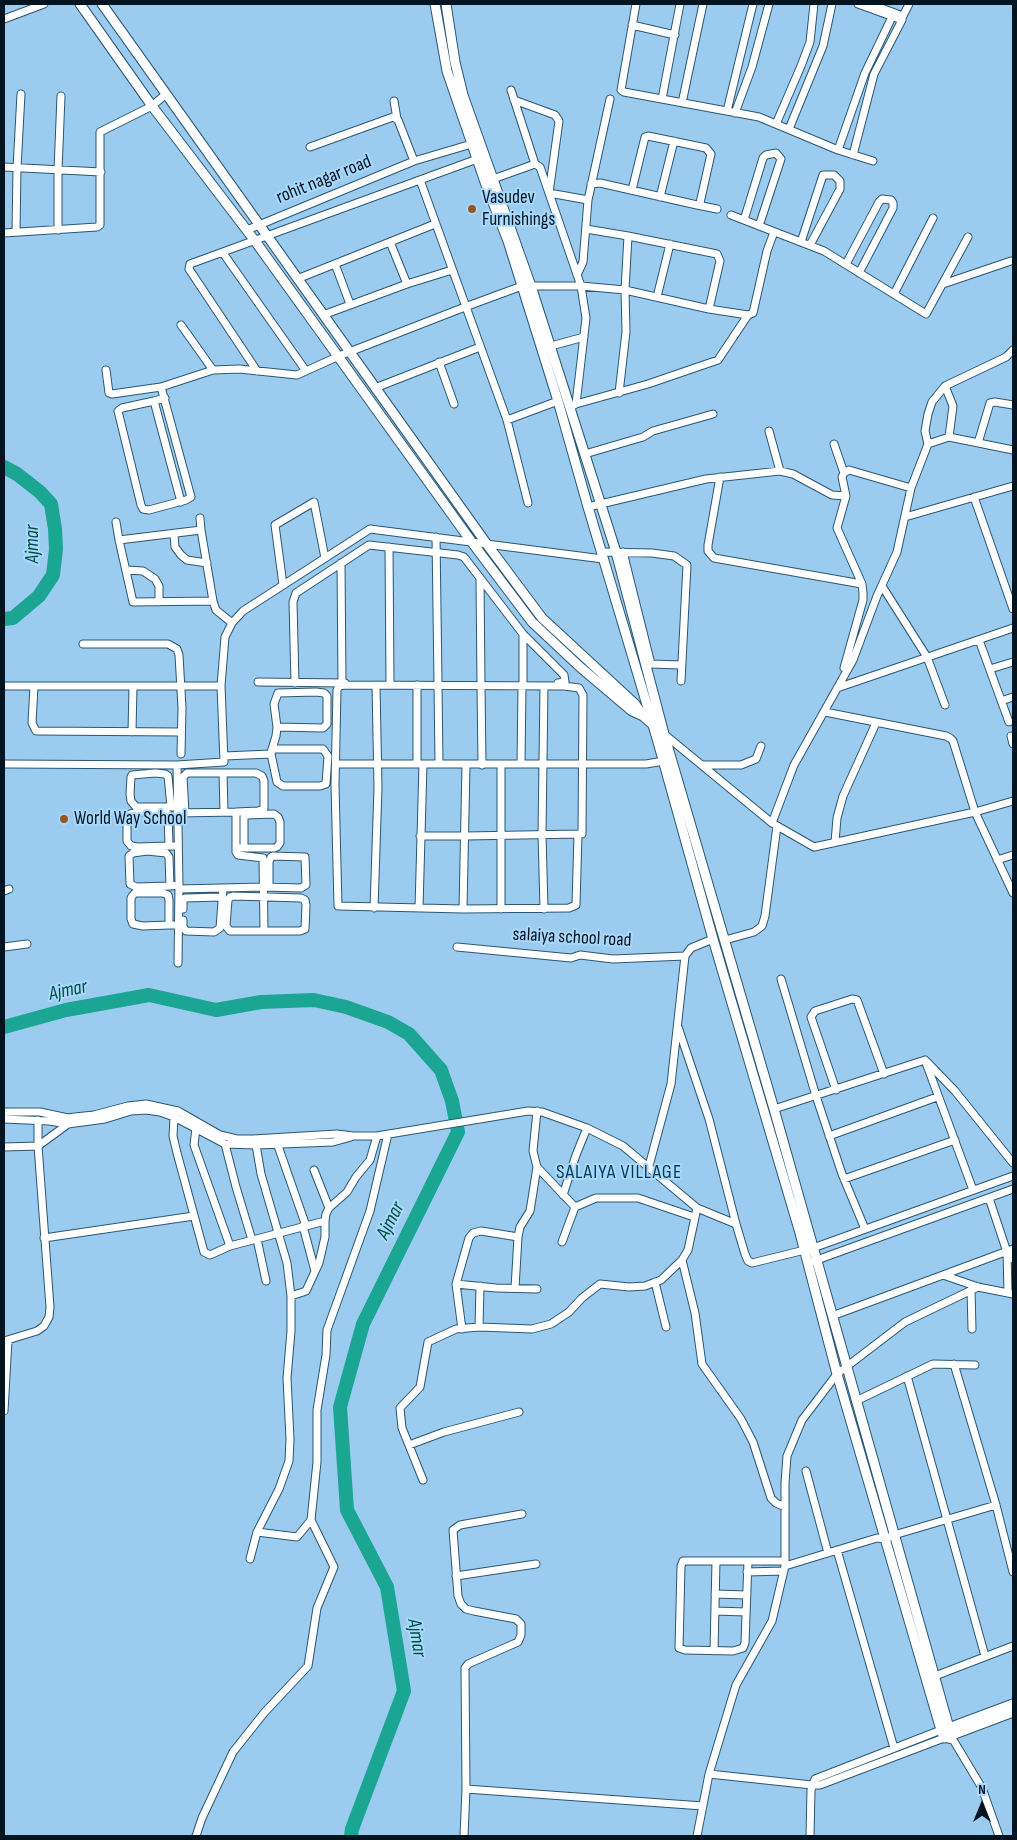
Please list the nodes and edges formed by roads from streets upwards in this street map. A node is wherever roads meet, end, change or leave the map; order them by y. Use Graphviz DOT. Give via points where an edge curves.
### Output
graph roads {
  1 [pos="44,4"];
  2 [pos="80,4"];
  3 [pos="102,4"];
  4 [pos="435,4"];
  5 [pos="446,4"];
  6 [pos="636,4"];
  7 [pos="680,4"];
  8 [pos="703,4"];
  9 [pos="753,4"];
  10 [pos="769,4"];
  11 [pos="814,4"];
  12 [pos="832,4"];
  13 [pos="858,4"];
  14 [pos="871,4"];
  15 [pos="909,4"];
  16 [pos="892,18"];
  17 [pos="4,19"];
  18 [pos="902,19"];
  19 [pos="632,25"];
  20 [pos="675,35"];
  21 [pos="511,90"];
  22 [pos="21,94"];
  23 [pos="166,94"];
  24 [pos="61,96"];
  25 [pos="610,99"];
  26 [pos="662,99"];
  27 [pos="394,100"];
  28 [pos="514,100"];
  29 [pos="682,103"];
  30 [pos="152,106"];
  31 [pos="727,111"];
  32 [pos="735,113"];
  33 [pos="397,119"];
  34 [pos="776,124"];
  35 [pos="789,129"];
  36 [pos="674,141"];
  37 [pos="476,142"];
  38 [pos="310,147"];
  39 [pos="838,150"];
  40 [pos="853,155"];
  41 [pos="481,157"];
  42 [pos="414,161"];
  43 [pos="872,161"];
  44 [pos="535,164"];
  45 [pos="4,167"];
  46 [pos="17,168"];
  47 [pos="58,170"];
  48 [pos="101,172"];
  49 [pos="493,179"];
  50 [pos="420,180"];
  51 [pos="591,184"];
  52 [pos="632,190"];
  53 [pos="549,193"];
  54 [pos="660,197"];
  55 [pos="588,200"];
  56 [pos="697,205"];
  57 [pos="717,209"];
  58 [pos="730,215"];
  59 [pos="933,218"];
  60 [pos="744,220"];
  61 [pos="258,224"];
  62 [pos="435,224"];
  63 [pos="759,226"];
  64 [pos="586,229"];
  65 [pos="58,230"];
  66 [pos="247,230"];
  67 [pos="16,232"];
  68 [pos="774,232"];
  69 [pos="4,233"];
  70 [pos="267,236"];
  71 [pos="628,236"];
  72 [pos="968,236"];
  73 [pos="255,241"];
  74 [pos="390,242"];
  75 [pos="801,242"];
  76 [pos="670,244"];
  77 [pos="810,245"];
  78 [pos="223,253"];
  79 [pos="1011,261"];
  80 [pos="335,264"];
  81 [pos="846,264"];
  82 [pos="452,270"];
  83 [pos="859,273"];
  84 [pos="577,275"];
  85 [pos="297,279"];
  86 [pos="406,284"];
  87 [pos="943,284"];
  88 [pos="527,286"];
  89 [pos="581,286"];
  90 [pos="625,290"];
  91 [pos="894,294"];
  92 [pos="657,297"];
  93 [pos="350,304"];
  94 [pos="465,307"];
  95 [pos="709,308"];
  96 [pos="323,315"];
  97 [pos="748,315"];
  98 [pos="182,325"];
  99 [pos="584,337"];
  100 [pos="551,346"];
  101 [pos="480,347"];
  102 [pos="1013,350"];
  103 [pos="349,352"];
  104 [pos="339,356"];
  105 [pos="439,362"];
  106 [pos="106,370"];
  107 [pos="213,370"];
  108 [pos="257,371"];
  109 [pos="306,371"];
  110 [pos="945,386"];
  111 [pos="161,387"];
  112 [pos="375,388"];
  113 [pos="619,392"];
  114 [pos="120,398"];
  115 [pos="165,398"];
  116 [pos="154,401"];
  117 [pos="558,401"];
  118 [pos="454,404"];
  119 [pos="573,406"];
  120 [pos="1013,406"];
  121 [pos="122,408"];
  122 [pos="713,414"];
  123 [pos="507,420"];
  124 [pos="769,431"];
  125 [pos="949,437"];
  126 [pos="978,443"];
  127 [pos="834,444"];
  128 [pos="928,444"];
  129 [pos="1013,450"];
  130 [pos="585,454"];
  131 [pos="780,471"];
  132 [pos="844,473"];
  133 [pos="720,477"];
  134 [pos="1013,486"];
  135 [pos="911,488"];
  136 [pos="846,496"];
  137 [pos="974,497"];
  138 [pos="181,502"];
  139 [pos="528,503"];
  140 [pos="601,504"];
  141 [pos="588,507"];
  142 [pos="904,517"];
  143 [pos="200,518"];
  144 [pos="116,522"];
  145 [pos="201,530"];
  146 [pos="174,534"];
  147 [pos="436,537"];
  148 [pos="120,540"];
  149 [pos="471,541"];
  150 [pos="486,543"];
  151 [pos="390,547"];
  152 [pos="436,552"];
  153 [pos="620,552"];
  154 [pos="602,555"];
  155 [pos="325,558"];
  156 [pos="207,563"];
  157 [pos="342,563"];
  158 [pos="126,570"];
  159 [pos="480,579"];
  160 [pos="862,584"];
  161 [pos="283,585"];
  162 [pos="882,586"];
  163 [pos="213,601"];
  164 [pos="159,602"];
  165 [pos="1013,609"];
  166 [pos="232,623"];
  167 [pos="1013,628"];
  168 [pos="523,634"];
  169 [pos="979,640"];
  170 [pos="82,644"];
  171 [pos="927,658"];
  172 [pos="1013,662"];
  173 [pos="681,665"];
  174 [pos="844,668"];
  175 [pos="990,669"];
  176 [pos="681,681"];
  177 [pos="258,682"];
  178 [pos="295,683"];
  179 [pos="342,683"];
  180 [pos="390,683"];
  181 [pos="438,684"];
  182 [pos="376,685"];
  183 [pos="417,685"];
  184 [pos="481,685"];
  185 [pos="523,685"];
  186 [pos="4,686"];
  187 [pos="34,686"];
  188 [pos="133,686"];
  189 [pos="180,686"];
  190 [pos="221,686"];
  191 [pos="544,686"];
  192 [pos="837,688"];
  193 [pos="1013,697"];
  194 [pos="1001,701"];
  195 [pos="945,705"];
  196 [pos="825,712"];
  197 [pos="643,716"];
  198 [pos="876,722"];
  199 [pos="1009,722"];
  200 [pos="652,725"];
  201 [pos="277,727"];
  202 [pos="132,732"];
  203 [pos="181,732"];
  204 [pos="664,734"];
  205 [pos="1011,736"];
  206 [pos="1013,744"];
  207 [pos="761,746"];
  208 [pos="272,752"];
  209 [pos="181,754"];
  210 [pos="224,756"];
  211 [pos="664,761"];
  212 [pos="582,763"];
  213 [pos="4,764"];
  214 [pos="336,764"];
  215 [pos="378,764"];
  216 [pos="420,764"];
  217 [pos="439,764"];
  218 [pos="522,764"];
  219 [pos="543,764"];
  220 [pos="177,765"];
  221 [pos="466,765"];
  222 [pos="482,765"];
  223 [pos="501,765"];
  224 [pos="702,765"];
  225 [pos="223,773"];
  226 [pos="1013,801"];
  227 [pos="175,809"];
  228 [pos="224,812"];
  229 [pos="236,812"];
  230 [pos="975,812"];
  231 [pos="185,813"];
  232 [pos="774,824"];
  233 [pos="578,834"];
  234 [pos="542,835"];
  235 [pos="420,836"];
  236 [pos="466,836"];
  237 [pos="500,836"];
  238 [pos="835,842"];
  239 [pos="169,846"];
  240 [pos="178,846"];
  241 [pos="240,848"];
  242 [pos="1013,855"];
  243 [pos="997,860"];
  244 [pos="170,886"];
  245 [pos="179,887"];
  246 [pos="266,887"];
  247 [pos="222,888"];
  248 [pos="1013,893"];
  249 [pos="264,896"];
  250 [pos="222,897"];
  251 [pos="374,908"];
  252 [pos="419,908"];
  253 [pos="464,909"];
  254 [pos="502,909"];
  255 [pos="544,909"];
  256 [pos="179,925"];
  257 [pos="169,926"];
  258 [pos="264,931"];
  259 [pos="713,939"];
  260 [pos="725,940"];
  261 [pos="27,944"];
  262 [pos="4,947"];
  263 [pos="458,947"];
  264 [pos="729,952"];
  265 [pos="718,955"];
  266 [pos="685,956"];
  267 [pos="178,963"];
  268 [pos="781,979"];
  269 [pos="678,1024"];
  270 [pos="925,1060"];
  271 [pos="884,1074"];
  272 [pos="836,1090"];
  273 [pos="816,1096"];
  274 [pos="937,1097"];
  275 [pos="774,1109"];
  276 [pos="537,1111"];
  277 [pos="4,1112"];
  278 [pos="176,1114"];
  279 [pos="4,1119"];
  280 [pos="38,1120"];
  281 [pos="68,1121"];
  282 [pos="196,1128"];
  283 [pos="587,1128"];
  284 [pos="388,1134"];
  285 [pos="353,1136"];
  286 [pos="377,1136"];
  287 [pos="829,1136"];
  288 [pos="955,1140"];
  289 [pos="277,1143"];
  290 [pos="225,1144"];
  291 [pos="256,1145"];
  292 [pos="38,1146"];
  293 [pos="4,1147"];
  294 [pos="1013,1163"];
  295 [pos="649,1166"];
  296 [pos="537,1167"];
  297 [pos="314,1170"];
  298 [pos="1013,1176"];
  299 [pos="844,1180"];
  300 [pos="1013,1189"];
  301 [pos="973,1190"];
  302 [pos="563,1195"];
  303 [pos="989,1198"];
  304 [pos="575,1207"];
  305 [pos="329,1208"];
  306 [pos="697,1208"];
  307 [pos="194,1216"];
  308 [pos="694,1217"];
  309 [pos="324,1221"];
  310 [pos="736,1224"];
  311 [pos="305,1226"];
  312 [pos="865,1229"];
  313 [pos="280,1233"];
  314 [pos="518,1237"];
  315 [pos="44,1238"];
  316 [pos="255,1240"];
  317 [pos="562,1242"];
  318 [pos="230,1246"];
  319 [pos="809,1249"];
  320 [pos="1010,1250"];
  321 [pos="1013,1259"];
  322 [pos="682,1260"];
  323 [pos="812,1261"];
  324 [pos="315,1271"];
  325 [pos="943,1275"];
  326 [pos="266,1281"];
  327 [pos="655,1282"];
  328 [pos="456,1284"];
  329 [pos="480,1286"];
  330 [pos="514,1288"];
  331 [pos="975,1288"];
  332 [pos="537,1289"];
  333 [pos="1010,1293"];
  334 [pos="290,1296"];
  335 [pos="832,1316"];
  336 [pos="478,1327"];
  337 [pos="666,1327"];
  338 [pos="462,1329"];
  339 [pos="972,1329"];
  340 [pos="6,1340"];
  341 [pos="954,1364"];
  342 [pos="975,1365"];
  343 [pos="847,1367"];
  344 [pos="837,1374"];
  345 [pos="907,1376"];
  346 [pos="856,1401"];
  347 [pos="4,1411"];
  348 [pos="519,1412"];
  349 [pos="409,1444"];
  350 [pos="806,1471"];
  351 [pos="423,1480"];
  352 [pos="996,1505"];
  353 [pos="785,1507"];
  354 [pos="522,1514"];
  355 [pos="947,1519"];
  356 [pos="311,1520"];
  357 [pos="257,1532"];
  358 [pos="894,1535"];
  359 [pos="885,1539"];
  360 [pos="837,1550"];
  361 [pos="828,1553"];
  362 [pos="250,1559"];
  363 [pos="716,1561"];
  364 [pos="748,1561"];
  365 [pos="536,1564"];
  366 [pos="785,1566"];
  367 [pos="747,1572"];
  368 [pos="1013,1572"];
  369 [pos="456,1576"];
  370 [pos="715,1594"];
  371 [pos="747,1595"];
  372 [pos="715,1611"];
  373 [pos="746,1612"];
  374 [pos="1013,1646"];
  375 [pos="714,1650"];
  376 [pos="985,1656"];
  377 [pos="935,1676"];
  378 [pos="1013,1704"];
  379 [pos="1013,1712"];
  380 [pos="948,1734"];
  381 [pos="894,1748"];
  382 [pos="709,1774"];
  383 [pos="812,1786"];
  384 [pos="466,1789"];
  385 [pos="703,1806"];
  386 [pos="196,1836"];
  387 [pos="464,1836"];
  388 [pos="697,1836"];
  389 [pos="810,1836"];
  390 [pos="999,1836"];
  1 -- 17 [label="street"];
  2 -- 30 [label="street"];
  3 -- 23 [label="street"];
  4 -- 37 [label="street" via="447,71"];
  5 -- 37 [label="street" via="455,62"];
  6 -- 19 [label="street"];
  7 -- 20 [label="street"];
  8 -- 29 [label="street"];
  9 -- 31 [label="street"];
  10 -- 32 [label="street" via="752,67"];
  11 -- 34 [label="street" via="810,42"];
  12 -- 35 [label="street" via="823,46"];
  13 -- 16 [label="street"];
  14 -- 18 [label="street" via="900,15"];
  15 -- 18 [label="street"];
  16 -- 18 [label="street"];
  16 -- 39 [label="street" via="866,69"];
  18 -- 40 [label="street" via="874,74"];
  19 -- 20 [label="street"];
  19 -- 26 [label="street" via="621,90"];
  20 -- 26 [label="street"];
  21 -- 28 [label="street"];
  22 -- 46 [label="street"];
  23 -- 30 [label="street"];
  23 -- 61 [label="street"];
  24 -- 47 [label="street"];
  25 -- 51 [label="street"];
  26 -- 29 [label="street"];
  27 -- 33 [label="street"];
  28 -- 44 [label="street"];
  28 -- 53 [label="street" via="555,115 559,121"];
  29 -- 31 [label="street"];
  30 -- 48 [label="street" via="100,132"];
  30 -- 66 [label="street"];
  31 -- 32 [label="street"];
  32 -- 34 [label="street"];
  33 -- 38 [label="street, rohit nagar road" via="393,117"];
  33 -- 42 [label="street"];
  34 -- 35 [label="street"];
  35 -- 39 [label="street"];
  36 -- 52 [label="street" via="645,137"];
  36 -- 54 [label="street"];
  36 -- 56 [label="street" via="706,148 711,154"];
  37 -- 41 [label="street"];
  37 -- 42 [label="street, rohit nagar road"];
  39 -- 40 [label="street"];
  40 -- 43 [label="street"];
  41 -- 49 [label="street"];
  41 -- 50 [label="street"];
  41 -- 88 [label="street"];
  42 -- 61 [label="street, rohit nagar road"];
  44 -- 49 [label="street"];
  44 -- 53 [label="street" via="540,167"];
  45 -- 46 [label="street"];
  46 -- 47 [label="street"];
  46 -- 67 [label="street"];
  47 -- 48 [label="street"];
  47 -- 65 [label="street"];
  48 -- 65 [label="street" via="100,225"];
  49 -- 88 [label="street"];
  50 -- 62 [label="street"];
  50 -- 70 [label="street"];
  51 -- 52 [label="street"];
  51 -- 55 [label="street"];
  52 -- 54 [label="street"];
  53 -- 55 [label="street"];
  53 -- 84 [label="street"];
  54 -- 56 [label="street"];
  55 -- 64 [label="street"];
  56 -- 57 [label="street"];
  58 -- 60 [label="street"];
  59 -- 91 [label="street"];
  60 -- 63 [label="street"];
  60 -- 63 [label="street" via="763,158 766,154 776,153 782,159"];
  61 -- 66 [label="street, rohit nagar road"];
  61 -- 70 [label="street"];
  62 -- 74 [label="street"];
  62 -- 82 [label="street"];
  63 -- 68 [label="street"];
  64 -- 71 [label="street"];
  64 -- 84 [label="street" via="583,262"];
  65 -- 67 [label="street"];
  66 -- 73 [label="street"];
  67 -- 69 [label="street"];
  68 -- 75 [label="street"];
  68 -- 97 [label="street" via="756,306"];
  70 -- 73 [label="street"];
  70 -- 85 [label="street"];
  71 -- 76 [label="street"];
  71 -- 90 [label="street"];
  72 -- 87 [label="street"];
  73 -- 78 [label="street"];
  73 -- 104 [label="street"];
  74 -- 80 [label="street"];
  74 -- 86 [label="street"];
  75 -- 77 [label="street"];
  75 -- 77 [label="street" via="823,175 834,175 840,181 840,189"];
  76 -- 92 [label="street"];
  76 -- 95 [label="street" via="717,254 720,261"];
  77 -- 81 [label="street"];
  78 -- 108 [label="street" via="190,264 189,269"];
  78 -- 109 [label="street"];
  79 -- 87 [label="street"];
  80 -- 85 [label="street"];
  80 -- 93 [label="street"];
  81 -- 83 [label="street"];
  81 -- 83 [label="street" via="879,202 891,200 893,208"];
  82 -- 86 [label="street"];
  82 -- 94 [label="street"];
  83 -- 91 [label="street"];
  84 -- 89 [label="street"];
  85 -- 96 [label="street"];
  86 -- 93 [label="street"];
  87 -- 91 [label="street" via="926,314"];
  88 -- 89 [label="street"];
  88 -- 94 [label="street"];
  88 -- 100 [label="street"];
  88 -- 117 [label="street"];
  89 -- 90 [label="street"];
  89 -- 99 [label="street" via="586,318"];
  90 -- 92 [label="street"];
  90 -- 113 [label="street" via="626,332"];
  92 -- 95 [label="street"];
  93 -- 96 [label="street"];
  94 -- 101 [label="street"];
  94 -- 103 [label="street"];
  95 -- 97 [label="street"];
  96 -- 103 [label="street"];
  97 -- 113 [label="street" via="718,360"];
  98 -- 107 [label="street"];
  99 -- 100 [label="street"];
  99 -- 119 [label="street"];
  100 -- 119 [label="street"];
  101 -- 105 [label="street"];
  101 -- 123 [label="street"];
  102 -- 110 [label="street" via="1006,357"];
  103 -- 104 [label="street"];
  103 -- 112 [label="street"];
  104 -- 109 [label="street"];
  104 -- 149 [label="street"];
  105 -- 112 [label="street"];
  105 -- 118 [label="street"];
  106 -- 111 [label="street" via="112,394"];
  107 -- 108 [label="street"];
  107 -- 111 [label="street"];
  108 -- 109 [label="street" via="297,375"];
  110 -- 125 [label="street" via="953,406"];
  110 -- 128 [label="street" via="932,402 928,414 925,431"];
  111 -- 115 [label="street"];
  112 -- 150 [label="street"];
  113 -- 119 [label="street"];
  114 -- 121 [label="street"];
  115 -- 116 [label="street"];
  115 -- 138 [label="street" via="191,497"];
  116 -- 121 [label="street"];
  116 -- 138 [label="street"];
  117 -- 123 [label="street"];
  117 -- 141 [label="street"];
  119 -- 130 [label="street"];
  120 -- 126 [label="street" via="990,404"];
  121 -- 138 [label="street" via="118,412 142,510"];
  122 -- 130 [label="street"];
  123 -- 139 [label="street"];
  124 -- 131 [label="street"];
  125 -- 126 [label="street"];
  125 -- 128 [label="street"];
  126 -- 129 [label="street"];
  127 -- 132 [label="street"];
  128 -- 135 [label="street"];
  130 -- 140 [label="street"];
  131 -- 133 [label="street"];
  131 -- 136 [label="street" via="793,474 832,495"];
  132 -- 135 [label="street" via="849,470"];
  132 -- 136 [label="street"];
  133 -- 140 [label="street"];
  133 -- 160 [label="street" via="708,545 708,551 714,558"];
  134 -- 137 [label="street"];
  135 -- 142 [label="street"];
  136 -- 160 [label="street" via="837,528"];
  137 -- 142 [label="street"];
  137 -- 165 [label="street"];
  140 -- 141 [label="street"];
  140 -- 153 [label="street"];
  141 -- 154 [label="street"];
  142 -- 162 [label="street" via="897,552"];
  143 -- 145 [label="street"];
  144 -- 148 [label="street"];
  145 -- 146 [label="street"];
  145 -- 156 [label="street"];
  146 -- 148 [label="street"];
  146 -- 156 [label="street" via="175,548 180,555 187,560"];
  147 -- 149 [label="street"];
  147 -- 152 [label="street"];
  147 -- 155 [label="street" via="370,529"];
  148 -- 158 [label="street"];
  149 -- 150 [label="street"];
  149 -- 197 [label="street" via="532,622 632,712"];
  150 -- 154 [label="street"];
  150 -- 197 [label="street" via="543,620 636,704"];
  151 -- 152 [label="street"];
  151 -- 157 [label="street" via="369,545"];
  151 -- 180 [label="street"];
  152 -- 159 [label="street" via="464,557"];
  152 -- 181 [label="street"];
  153 -- 154 [label="street"];
  153 -- 173 [label="street" via="651,664"];
  153 -- 173 [label="street" via="674,556 687,566"];
  153 -- 204 [label="street"];
  154 -- 200 [label="street"];
  155 -- 161 [label="street"];
  155 -- 161 [label="street" via="314,502 275,525"];
  156 -- 163 [label="street"];
  157 -- 178 [label="street" via="296,593 293,602"];
  157 -- 179 [label="street"];
  158 -- 164 [label="street" via="143,571 155,579 159,586"];
  158 -- 164 [label="street" via="133,602"];
  159 -- 168 [label="street"];
  159 -- 184 [label="street"];
  160 -- 174 [label="street" via="863,600"];
  161 -- 166 [label="street" via="243,611"];
  162 -- 171 [label="street"];
  162 -- 192 [label="street" via="853,660"];
  163 -- 164 [label="street"];
  163 -- 166 [label="street" via="216,610"];
  166 -- 190 [label="street" via="225,637"];
  167 -- 169 [label="street"];
  168 -- 185 [label="street"];
  168 -- 185 [label="street" via="566,678 562,683"];
  169 -- 171 [label="street"];
  169 -- 175 [label="street"];
  170 -- 189 [label="street" via="168,644 177,649 179,655"];
  171 -- 192 [label="street"];
  171 -- 195 [label="street"];
  172 -- 175 [label="street"];
  173 -- 176 [label="street"];
  175 -- 194 [label="street"];
  177 -- 178 [label="street"];
  178 -- 179 [label="street"];
  179 -- 180 [label="street"];
  180 -- 181 [label="street"];
  181 -- 183 [label="street"];
  181 -- 184 [label="street"];
  181 -- 217 [label="street"];
  182 -- 183 [label="street"];
  182 -- 214 [label="street" via="339,686"];
  182 -- 215 [label="street"];
  183 -- 216 [label="street"];
  184 -- 185 [label="street"];
  184 -- 222 [label="street"];
  185 -- 191 [label="street"];
  185 -- 218 [label="street"];
  186 -- 187 [label="street"];
  187 -- 188 [label="street"];
  187 -- 202 [label="street" via="32,723 36,731"];
  188 -- 189 [label="street"];
  188 -- 202 [label="street"];
  189 -- 190 [label="street"];
  189 -- 203 [label="street"];
  190 -- 210 [label="street"];
  191 -- 212 [label="street" via="579,688 583,695"];
  191 -- 219 [label="street"];
  192 -- 196 [label="street"];
  193 -- 194 [label="street"];
  194 -- 199 [label="street"];
  196 -- 198 [label="street"];
  196 -- 232 [label="street" via="794,765"];
  197 -- 200 [label="street"];
  198 -- 230 [label="street" via="950,738"];
  198 -- 238 [label="street" via="843,796"];
  200 -- 204 [label="street"];
  200 -- 211 [label="street"];
  201 -- 201 [label="street" via="274,704 278,693 316,692 327,696 327,724 323,728"];
  201 -- 208 [label="street"];
  202 -- 203 [label="street"];
  203 -- 209 [label="street"];
  204 -- 224 [label="street"];
  204 -- 260 [label="street"];
  205 -- 206 [label="street"];
  207 -- 224 [label="street" via="756,759 741,766"];
  208 -- 208 [label="street" via="278,782 283,786 326,784 328,756 323,749"];
  208 -- 210 [label="street"];
  210 -- 220 [label="street" via="224,762"];
  211 -- 212 [label="street" via="646,764"];
  211 -- 259 [label="street"];
  212 -- 219 [label="street"];
  212 -- 233 [label="street" via="582,834"];
  213 -- 220 [label="street"];
  214 -- 215 [label="street"];
  214 -- 251 [label="street" via="337,903 342,908"];
  215 -- 216 [label="street"];
  215 -- 251 [label="street"];
  216 -- 217 [label="street"];
  216 -- 235 [label="street"];
  217 -- 221 [label="street"];
  218 -- 219 [label="street"];
  218 -- 223 [label="street"];
  219 -- 234 [label="street"];
  220 -- 227 [label="street"];
  221 -- 222 [label="street"];
  221 -- 236 [label="street"];
  222 -- 223 [label="street"];
  223 -- 237 [label="street"];
  224 -- 232 [label="street"];
  225 -- 228 [label="street"];
  225 -- 229 [label="street" via="256,773 264,781 264,810"];
  225 -- 231 [label="street" via="187,773 183,777"];
  226 -- 230 [label="street"];
  227 -- 227 [label="street" via="168,776 155,773 130,777 133,804"];
  227 -- 231 [label="street"];
  227 -- 240 [label="street"];
  228 -- 229 [label="street"];
  228 -- 231 [label="street"];
  229 -- 241 [label="street"];
  230 -- 238 [label="street"];
  230 -- 243 [label="street"];
  232 -- 238 [label="street" via="814,846"];
  232 -- 260 [label="street" via="762,926 754,932"];
  233 -- 234 [label="street"];
  233 -- 255 [label="street" via="576,905"];
  234 -- 237 [label="street"];
  234 -- 255 [label="street"];
  235 -- 236 [label="street"];
  235 -- 252 [label="street"];
  236 -- 237 [label="street"];
  236 -- 253 [label="street"];
  237 -- 254 [label="street"];
  239 -- 239 [label="street" via="168,814 130,814 127,841 131,846"];
  239 -- 240 [label="street"];
  240 -- 245 [label="street"];
  241 -- 241 [label="street" via="278,847 278,817 274,814 246,815"];
  241 -- 246 [label="street" via="238,855 263,858"];
  242 -- 243 [label="street"];
  243 -- 248 [label="street"];
  244 -- 244 [label="street" via="166,853 147,851 129,856 130,884 136,887"];
  244 -- 245 [label="street"];
  245 -- 247 [label="street"];
  245 -- 256 [label="street"];
  246 -- 246 [label="street" via="269,862 273,856 305,857 304,887"];
  246 -- 247 [label="street"];
  246 -- 249 [label="street"];
  247 -- 250 [label="street"];
  249 -- 258 [label="street"];
  249 -- 258 [label="street" via="230,897 226,922 230,932"];
  249 -- 258 [label="street" via="301,898 306,905 303,931"];
  250 -- 250 [label="street" via="220,928 214,932 186,931 183,927 185,898"];
  251 -- 252 [label="street"];
  252 -- 253 [label="street"];
  253 -- 254 [label="street"];
  254 -- 255 [label="street"];
  256 -- 257 [label="street"];
  256 -- 267 [label="street"];
  257 -- 257 [label="street" via="133,924 133,895 153,892 168,895"];
  259 -- 265 [label="street"];
  259 -- 266 [label="street" via="691,948"];
  260 -- 264 [label="street"];
  261 -- 262 [label="street"];
  263 -- 266 [label="street, salaiya school road" via="571,958 580,955 613,959"];
  264 -- 265 [label="street"];
  264 -- 275 [label="street"];
  265 -- 319 [label="street"];
  266 -- 269 [label="street"];
  268 -- 273 [label="street"];
  269 -- 295 [label="street" via="671,1084"];
  269 -- 310 [label="street" via="709,1119"];
  270 -- 271 [label="street"];
  270 -- 274 [label="street"];
  270 -- 294 [label="street"];
  271 -- 272 [label="street"];
  271 -- 272 [label="street" via="857,1000 815,1011 812,1017"];
  272 -- 273 [label="street"];
  273 -- 275 [label="street"];
  273 -- 287 [label="street"];
  274 -- 287 [label="street"];
  274 -- 288 [label="street"];
  275 -- 319 [label="street"];
  276 -- 283 [label="street"];
  276 -- 284 [label="street"];
  276 -- 296 [label="street" via="533,1151"];
  277 -- 281 [label="street" via="40,1112"];
  278 -- 281 [label="street" via="131,1111 105,1120"];
  278 -- 282 [label="street"];
  278 -- 285 [label="street" via="220,1135 237,1139"];
  278 -- 307 [label="street" via="174,1136"];
  279 -- 280 [label="street"];
  280 -- 281 [label="street"];
  280 -- 292 [label="street"];
  281 -- 292 [label="street"];
  282 -- 290 [label="street"];
  282 -- 318 [label="street" via="194,1145"];
  283 -- 295 [label="street" via="623,1146"];
  283 -- 302 [label="street"];
  284 -- 286 [label="street"];
  284 -- 356 [label="street" via="370,1211 327,1330"];
  285 -- 286 [label="street"];
  285 -- 289 [label="street" via="333,1142"];
  286 -- 305 [label="street" via="370,1160 347,1192"];
  287 -- 299 [label="street"];
  288 -- 299 [label="street"];
  288 -- 301 [label="street"];
  289 -- 291 [label="street"];
  289 -- 311 [label="street"];
  290 -- 291 [label="street"];
  290 -- 316 [label="street"];
  291 -- 313 [label="street" via="261,1174"];
  292 -- 293 [label="street"];
  292 -- 315 [label="street"];
  295 -- 306 [label="street"];
  296 -- 302 [label="street"];
  296 -- 314 [label="street" via="530,1211"];
  297 -- 305 [label="street"];
  298 -- 301 [label="street"];
  299 -- 312 [label="street"];
  300 -- 303 [label="street"];
  301 -- 312 [label="street"];
  302 -- 304 [label="street"];
  303 -- 320 [label="street"];
  303 -- 323 [label="street"];
  304 -- 308 [label="street" via="596,1198 638,1198"];
  304 -- 317 [label="street"];
  305 -- 309 [label="street"];
  306 -- 308 [label="street"];
  306 -- 310 [label="street"];
  307 -- 315 [label="street"];
  307 -- 318 [label="street" via="206,1254"];
  308 -- 322 [label="street" via="688,1250"];
  309 -- 311 [label="street"];
  309 -- 324 [label="street" via="325,1237"];
  310 -- 319 [label="street" via="744,1254 752,1263"];
  311 -- 313 [label="street"];
  311 -- 324 [label="street"];
  312 -- 319 [label="street"];
  313 -- 316 [label="street"];
  313 -- 334 [label="street"];
  314 -- 328 [label="street" via="481,1231 473,1233"];
  314 -- 330 [label="street"];
  315 -- 340 [label="street" via="49,1317 37,1331"];
  316 -- 318 [label="street"];
  316 -- 326 [label="street"];
  319 -- 323 [label="street"];
  320 -- 321 [label="street"];
  320 -- 325 [label="street"];
  320 -- 333 [label="street"];
  322 -- 327 [label="street"];
  322 -- 353 [label="street" via="695,1312 702,1364 753,1442 771,1498"];
  323 -- 335 [label="street"];
  323 -- 344 [label="street"];
  324 -- 334 [label="street" via="306,1291"];
  325 -- 331 [label="street"];
  325 -- 335 [label="street"];
  327 -- 336 [label="street" via="629,1287 600,1284 570,1312 551,1324 532,1329"];
  327 -- 337 [label="street"];
  328 -- 329 [label="street"];
  328 -- 338 [label="street"];
  329 -- 330 [label="street"];
  329 -- 336 [label="street"];
  330 -- 332 [label="street"];
  331 -- 333 [label="street"];
  331 -- 339 [label="street"];
  331 -- 343 [label="street" via="905,1322"];
  334 -- 357 [label="street" via="291,1331 286,1378 289,1461"];
  335 -- 343 [label="street"];
  336 -- 338 [label="street"];
  338 -- 349 [label="street" via="428,1342 420,1388 400,1408 402,1428"];
  340 -- 347 [label="street"];
  341 -- 342 [label="street"];
  341 -- 345 [label="street" via="933,1364"];
  341 -- 352 [label="street"];
  343 -- 344 [label="street"];
  343 -- 346 [label="street"];
  344 -- 353 [label="street" via="802,1420 794,1438 787,1456"];
  344 -- 359 [label="street"];
  345 -- 346 [label="street"];
  345 -- 355 [label="street"];
  346 -- 358 [label="street"];
  348 -- 349 [label="street"];
  349 -- 351 [label="street"];
  350 -- 361 [label="street"];
  352 -- 355 [label="street"];
  352 -- 368 [label="street"];
  353 -- 366 [label="street"];
  354 -- 369 [label="street" via="456,1526 452,1536"];
  355 -- 358 [label="street"];
  355 -- 376 [label="street"];
  356 -- 357 [label="street" via="297,1537"];
  356 -- 386 [label="street" via="334,1567 317,1608 308,1666 233,1752"];
  357 -- 362 [label="street"];
  358 -- 359 [label="street"];
  358 -- 377 [label="street"];
  359 -- 360 [label="street" via="877,1538"];
  359 -- 380 [label="street"];
  360 -- 361 [label="street"];
  360 -- 381 [label="street"];
  361 -- 366 [label="street"];
  363 -- 364 [label="street"];
  363 -- 370 [label="street"];
  363 -- 375 [label="street" via="683,1561 679,1642 679,1648 685,1650"];
  364 -- 366 [label="street"];
  364 -- 367 [label="street"];
  365 -- 369 [label="street"];
  366 -- 367 [label="street"];
  366 -- 382 [label="street" via="772,1621 736,1685"];
  367 -- 371 [label="street"];
  369 -- 384 [label="street" via="458,1596 466,1609 516,1619 522,1624 518,1642 464,1668"];
  370 -- 371 [label="street"];
  370 -- 372 [label="street"];
  371 -- 373 [label="street"];
  372 -- 373 [label="street"];
  372 -- 375 [label="street"];
  373 -- 375 [label="street" via="743,1648 738,1651"];
  374 -- 376 [label="street"];
  376 -- 377 [label="street"];
  377 -- 380 [label="street"];
  378 -- 380 [label="street"];
  379 -- 380 [label="street"];
  380 -- 381 [label="street"];
  380 -- 383 [label="street"];
  380 -- 390 [label="street" via="982,1788"];
  381 -- 383 [label="street" via="818,1777"];
  382 -- 383 [label="street"];
  382 -- 385 [label="street"];
  383 -- 389 [label="street"];
  384 -- 385 [label="street"];
  384 -- 387 [label="street"];
  385 -- 388 [label="street"];
}
